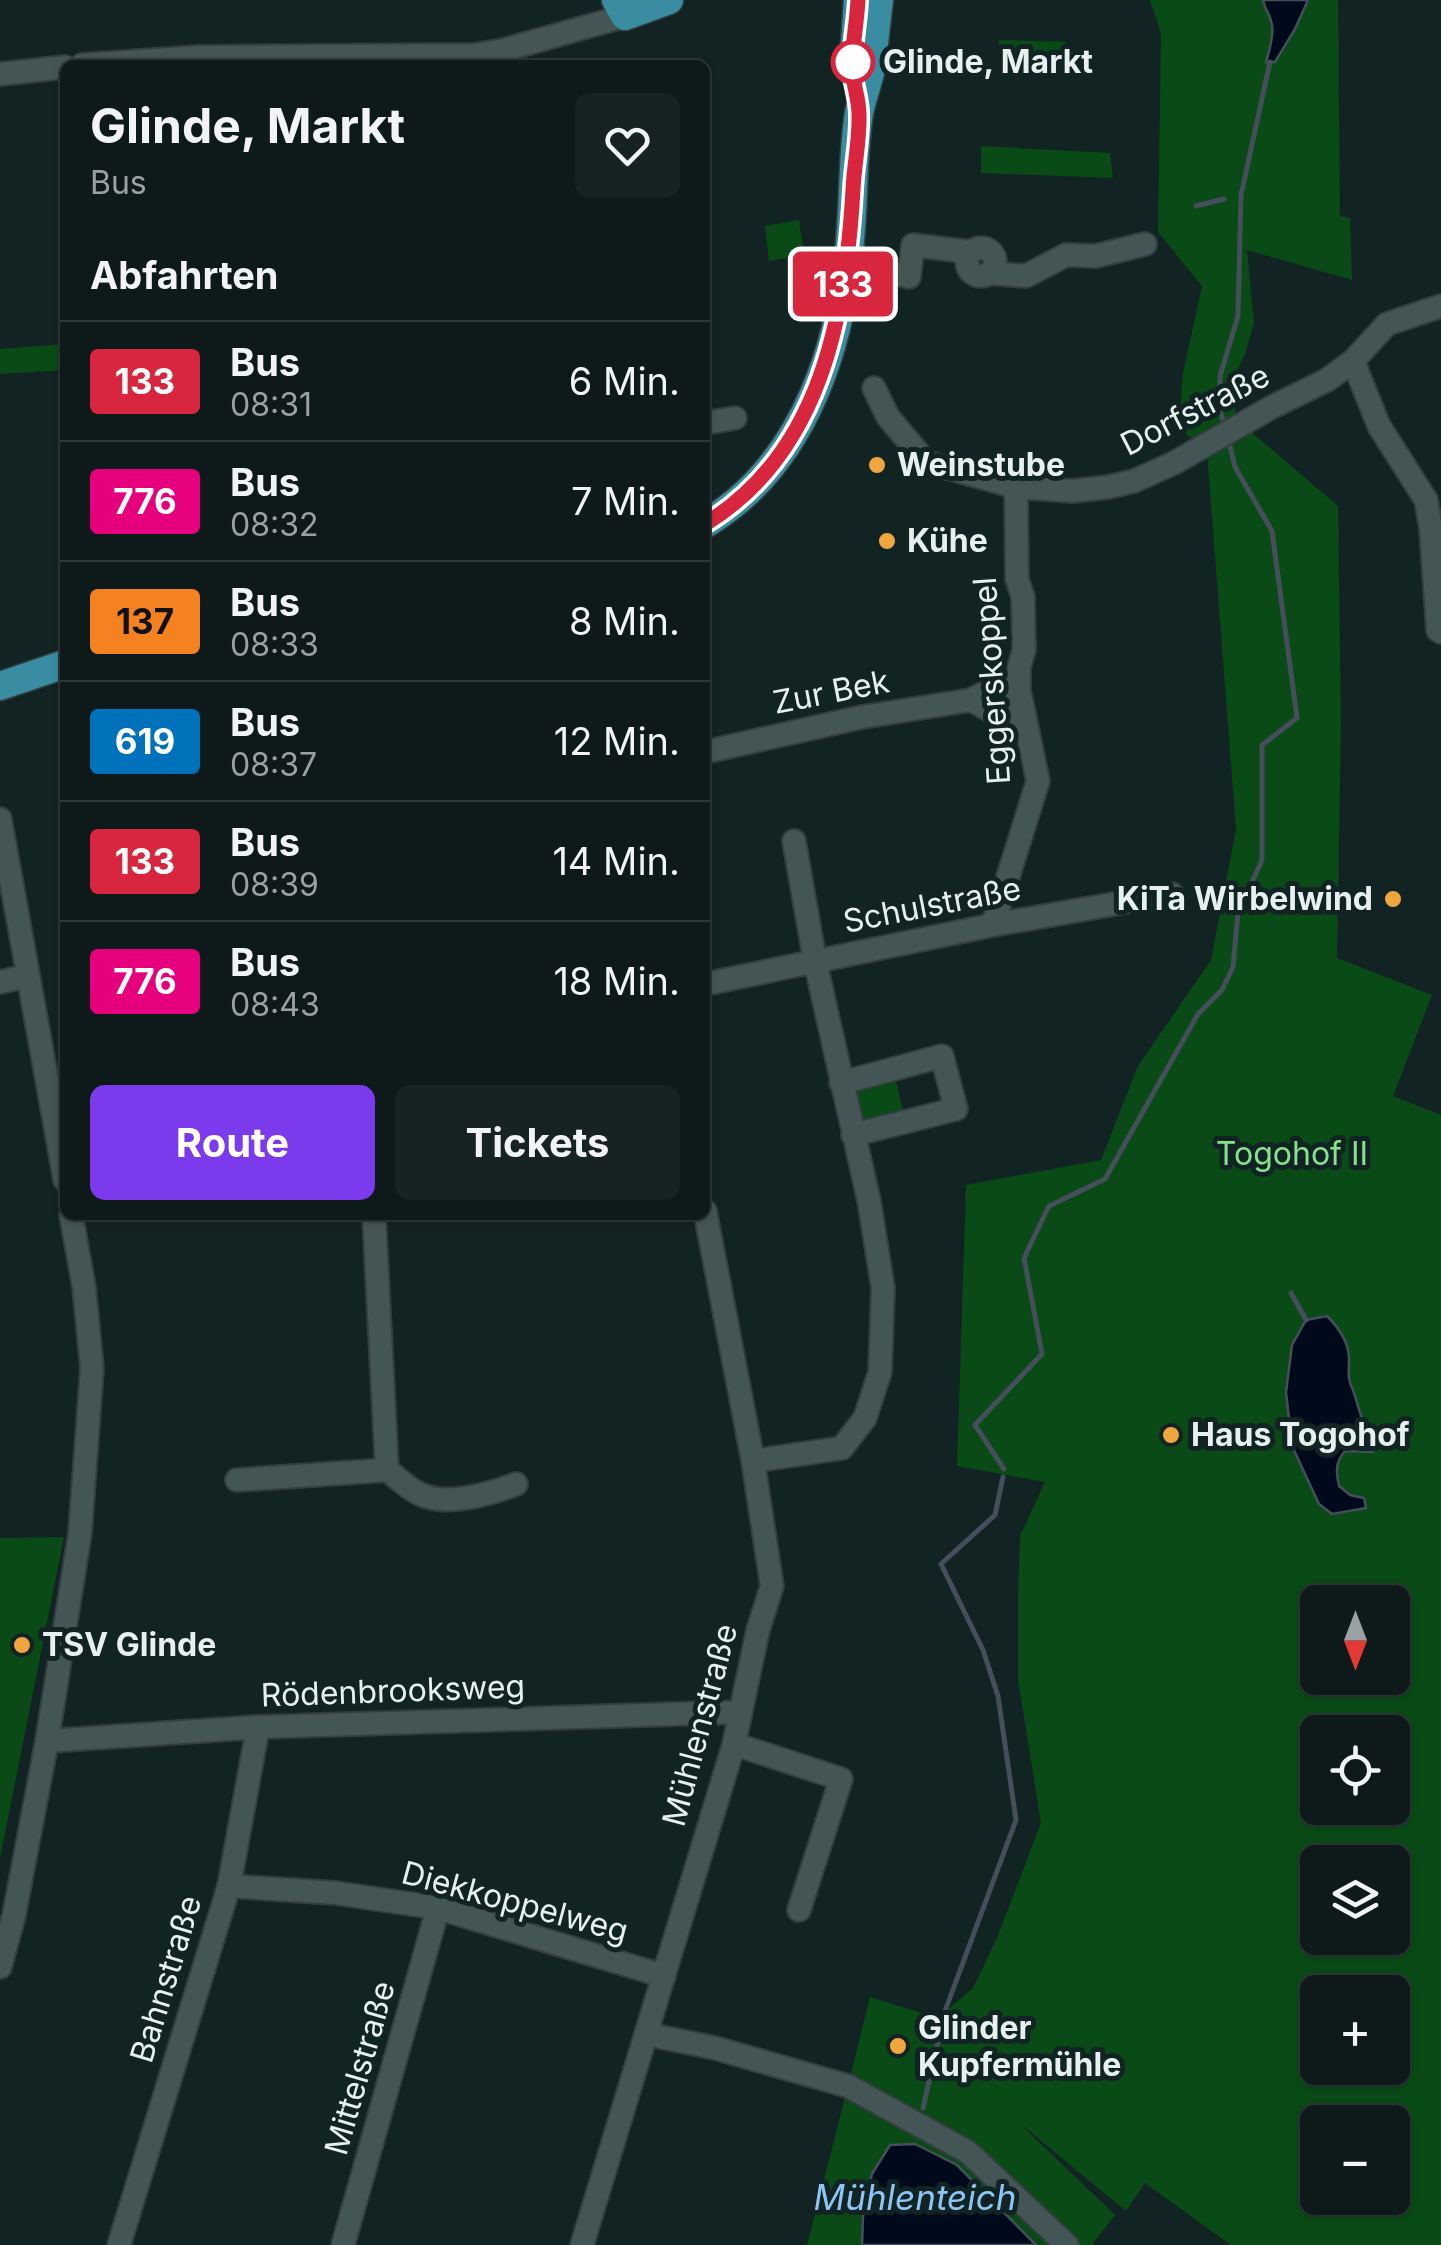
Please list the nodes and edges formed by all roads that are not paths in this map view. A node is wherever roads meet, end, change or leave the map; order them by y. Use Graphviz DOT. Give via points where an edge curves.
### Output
graph roads {
  1 [pos="670,0"];
  2 [pos="858,0"];
  3 [pos="879,0"];
  4 [pos="620,8"];
  5 [pos="155,60"];
  6 [pos="361,60"];
  7 [pos="425,60"];
  8 [pos="60,68"];
  9 [pos="0,74"];
  10 [pos="859,113"];
  11 [pos="1145,244"];
  12 [pos="846,264"];
  13 [pos="1441,306"];
  14 [pos="1354,360"];
  15 [pos="874,388"];
  16 [pos="736,418"];
  17 [pos="710,423"];
  18 [pos="1016,486"];
  19 [pos="710,521"];
  20 [pos="1438,599"];
  21 [pos="1441,632"];
  22 [pos="60,666"];
  23 [pos="0,686"];
  24 [pos="1022,701"];
  25 [pos="710,751"];
  26 [pos="0,819"];
  27 [pos="794,841"];
  28 [pos="1172,894"];
  29 [pos="994,925"];
  30 [pos="814,961"];
  31 [pos="27,976"];
  32 [pos="0,982"];
  33 [pos="710,983"];
  34 [pos="841,1084"];
  35 [pos="853,1135"];
  36 [pos="60,1153"];
  37 [pos="72,1220"];
  38 [pos="374,1220"];
  39 [pos="707,1220"];
  40 [pos="754,1460"];
  41 [pos="387,1470"];
  42 [pos="237,1480"];
  43 [pos="516,1484"];
  44 [pos="740,1712"];
  45 [pos="258,1728"];
  46 [pos="47,1741"];
  47 [pos="734,1744"];
  48 [pos="229,1886"];
  49 [pos="438,1908"];
  50 [pos="800,1910"];
  51 [pos="0,1967"];
  52 [pos="664,1976"];
  53 [pos="646,2034"];
  54 [pos="118,2245"];
  55 [pos="344,2245"];
  56 [pos="582,2245"];
  57 [pos="1067,2245"];
  1 -- 4 [label="main road"];
  2 -- 10 [label="main road" via="852,69"];
  3 -- 10 [label="main road"];
  4 -- 7 [label="street" via="504,50"];
  5 -- 6 [label="street"];
  8 -- 9 [label="street"];
  10 -- 12 [label="main road"];
  11 -- 12 [label="street" via="1096,256 1066,255 1026,276 976,276 966,260 970,252 913,246 908,277"];
  12 -- 19 [label="main road" via="829,354 799,425 752,489"];
  13 -- 14 [label="street, Dorfstraße" via="1387,324"];
  14 -- 18 [label="street, Dorfstraße" via="1134,480 1060,490"];
  14 -- 20 [label="street" via="1379,426 1426,500"];
  15 -- 18 [label="street, Dorfstraße" via="888,417 926,462"];
  16 -- 17 [label="street"];
  18 -- 24 [label="street, Eggerskoppel"];
  20 -- 21 [label="street"];
  22 -- 23 [label="main road"];
  24 -- 25 [label="street, Zur Bek" via="1000,685 971,700"];
  24 -- 29 [label="street, Eggerskoppel" via="1038,781"];
  26 -- 31 [label="street"];
  27 -- 30 [label="street"];
  28 -- 29 [label="street, Schulstraße"];
  29 -- 30 [label="street, Schulstraße"];
  30 -- 33 [label="street, Schulstraße"];
  30 -- 34 [label="street"];
  31 -- 32 [label="street"];
  31 -- 36 [label="street"];
  34 -- 35 [label="street"];
  34 -- 35 [label="street" via="942,1056 956,1109"];
  35 -- 40 [label="street" via="883,1288 880,1372 865,1418 842,1448"];
  37 -- 46 [label="street" via="92,1368 80,1533"];
  38 -- 41 [label="street"];
  39 -- 40 [label="street, Mühlenstraße"];
  40 -- 44 [label="street, Mühlenstraße" via="772,1586"];
  41 -- 42 [label="street"];
  41 -- 43 [label="street" via="421,1496 454,1499"];
  44 -- 45 [label="street, Rödenbrooksweg"];
  44 -- 47 [label="street, Mühlenstraße"];
  45 -- 46 [label="street, Rödenbrooksweg"];
  45 -- 48 [label="street, Bahnstraße"];
  46 -- 51 [label="street"];
  47 -- 50 [label="street" via="841,1779"];
  47 -- 52 [label="street, Mühlenstraße"];
  48 -- 49 [label="street, Diekkoppelweg"];
  48 -- 54 [label="street, Bahnstraße"];
  49 -- 52 [label="street, Diekkoppelweg"];
  49 -- 55 [label="street, Mittelstraße"];
  52 -- 53 [label="street, Mühlenstraße"];
  53 -- 56 [label="street, Mühlenstraße"];
  53 -- 57 [label="street" via="848,2086 968,2152"];
}
